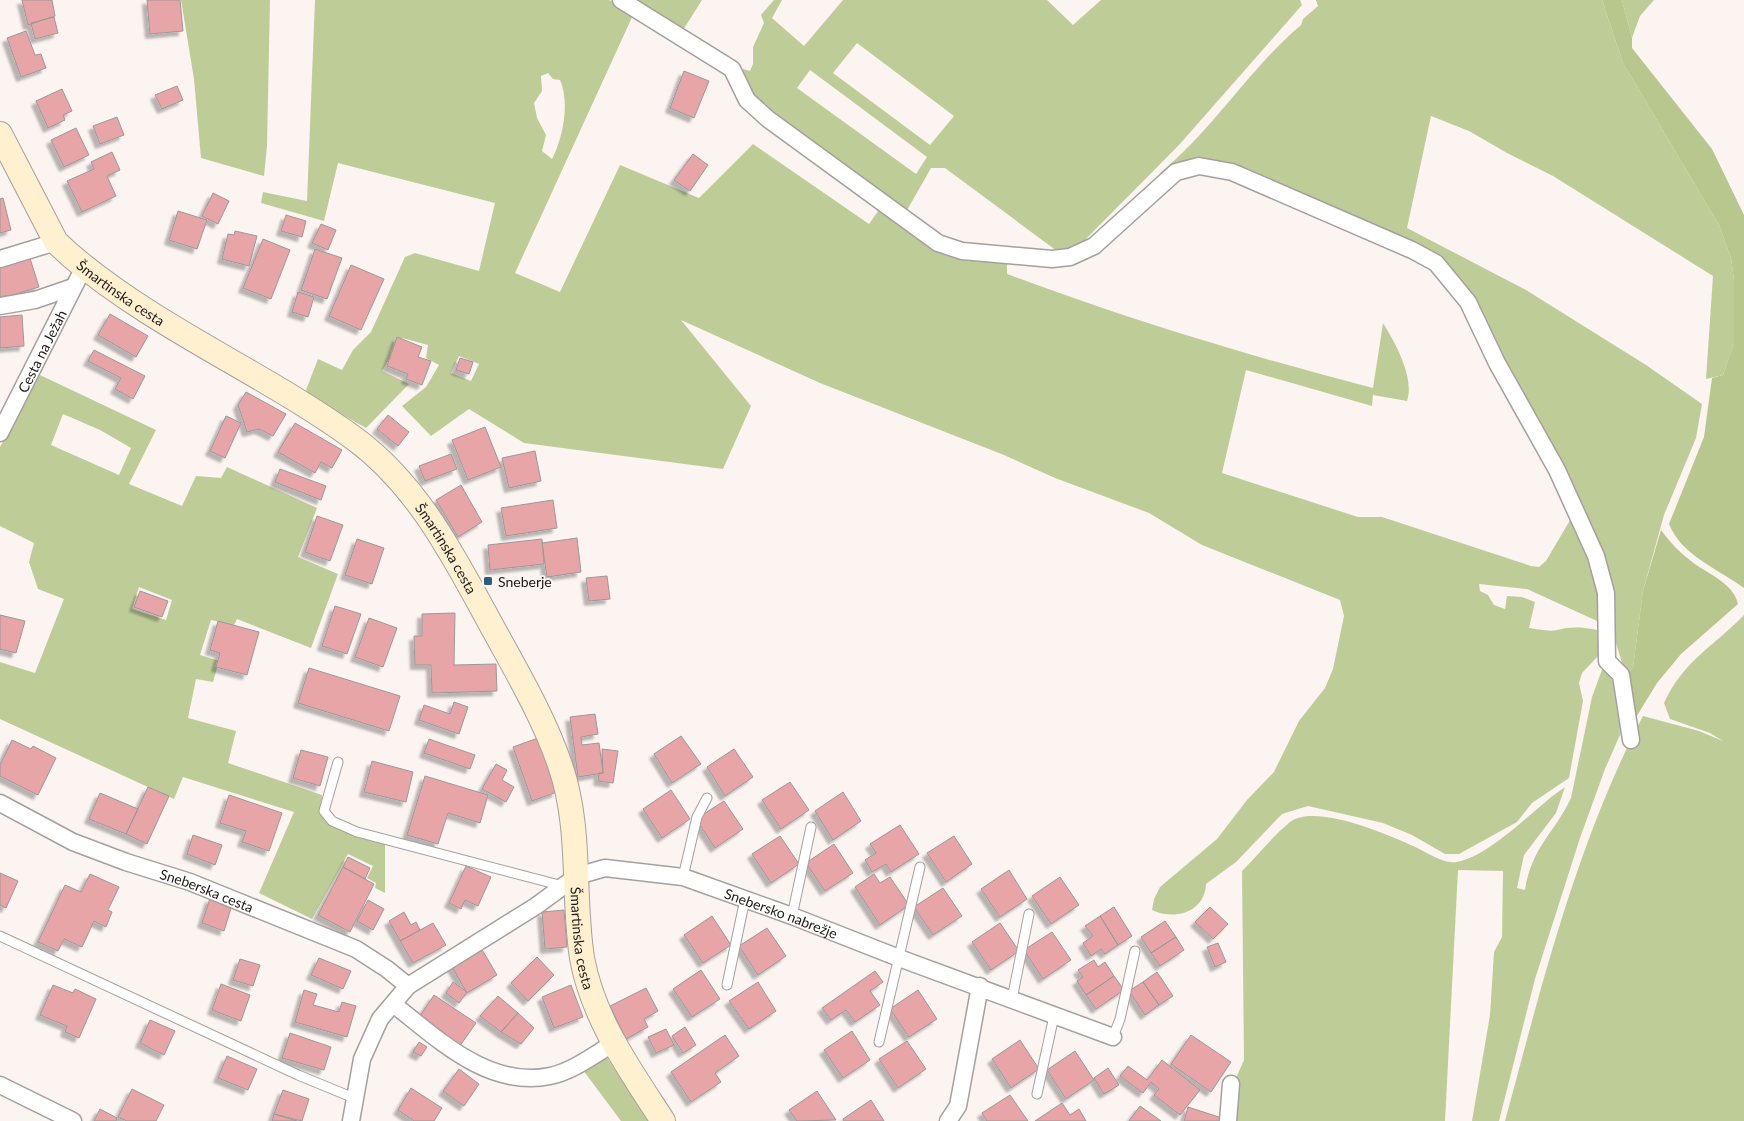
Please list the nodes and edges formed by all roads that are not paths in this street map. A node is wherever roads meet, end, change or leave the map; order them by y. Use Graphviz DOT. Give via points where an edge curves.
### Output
graph roads {
  1 [pos="621,0"];
  2 [pos="0,134"];
  3 [pos="56,242"];
  4 [pos="0,259"];
  5 [pos="79,277"];
  6 [pos="0,306"];
  7 [pos="0,434"];
  8 [pos="1631,740"];
  9 [pos="338,762"];
  10 [pos="707,798"];
  11 [pos="0,803"];
  12 [pos="811,828"];
  13 [pos="920,867"];
  14 [pos="683,877"];
  15 [pos="570,881"];
  16 [pos="745,899"];
  17 [pos="1029,914"];
  18 [pos="792,916"];
  19 [pos="0,936"];
  20 [pos="1135,951"];
  21 [pos="899,958"];
  22 [pos="727,985"];
  23 [pos="408,986"];
  24 [pos="980,986"];
  25 [pos="1012,999"];
  26 [pos="393,1004"];
  27 [pos="1054,1016"];
  28 [pos="1113,1037"];
  29 [pos="879,1042"];
  30 [pos="614,1043"];
  31 [pos="1231,1084"];
  32 [pos="0,1086"];
  33 [pos="1037,1094"];
  34 [pos="354,1098"];
  35 [pos="958,1106"];
  36 [pos="74,1121"];
  37 [pos="351,1121"];
  38 [pos="663,1121"];
  39 [pos="948,1121"];
  40 [pos="966,1121"];
  41 [pos="1228,1121"];
  1 -- 8 [label="street" via="732,69 748,100 768,119 938,244 962,250 1052,259 1070,257 1094,246 1176,172 1199,166 1232,172 1436,263 1468,302 1497,363 1557,470 1596,556 1606,592 1607,661 1621,675"];
  2 -- 3 [label="main road, Šmartinska cesta"];
  3 -- 4 [label="street"];
  3 -- 5 [label="main road, Šmartinska cesta"];
  5 -- 6 [label="street" via="35,300"];
  5 -- 7 [label="street, Cesta na Ježah"];
  5 -- 15 [label="main road, Šmartinska cesta" via="286,394 357,440 390,468 420,503 533,700 560,762 572,807"];
  9 -- 15 [label="lane" via="324,811 332,821 357,832"];
  10 -- 14 [label="lane" via="697,817"];
  11 -- 23 [label="street, Sneberska cesta" via="72,842 190,882 356,949"];
  12 -- 18 [label="lane"];
  13 -- 21 [label="lane"];
  14 -- 15 [label="street, Snebersko nabrežje" via="605,868"];
  14 -- 16 [label="street, Snebersko nabrežje"];
  15 -- 23 [label="street"];
  15 -- 30 [label="main road, Šmartinska cesta" via="582,959 594,1002"];
  16 -- 18 [label="street, Snebersko nabrežje"];
  16 -- 22 [label="lane"];
  17 -- 25 [label="lane"];
  18 -- 21 [label="street, Snebersko nabrežje"];
  19 -- 34 [label="lane"];
  20 -- 28 [label="lane, Snebersko nabrežje"];
  21 -- 24 [label="street, Snebersko nabrežje"];
  21 -- 29 [label="lane"];
  23 -- 26 [label="street"];
  24 -- 25 [label="street, Snebersko nabrežje"];
  24 -- 35 [label="street"];
  25 -- 27 [label="street, Snebersko nabrežje"];
  26 -- 30 [label="street" via="465,1058 512,1076 552,1076"];
  26 -- 34 [label="street" via="380,1019 362,1059"];
  27 -- 28 [label="street, Snebersko nabrežje"];
  27 -- 33 [label="lane"];
  30 -- 38 [label="main road, Šmartinska cesta"];
  31 -- 41 [label="street"];
  32 -- 36 [label="street"];
  34 -- 37 [label="street"];
  35 -- 39 [label="street"];
  35 -- 40 [label="street"];
}
